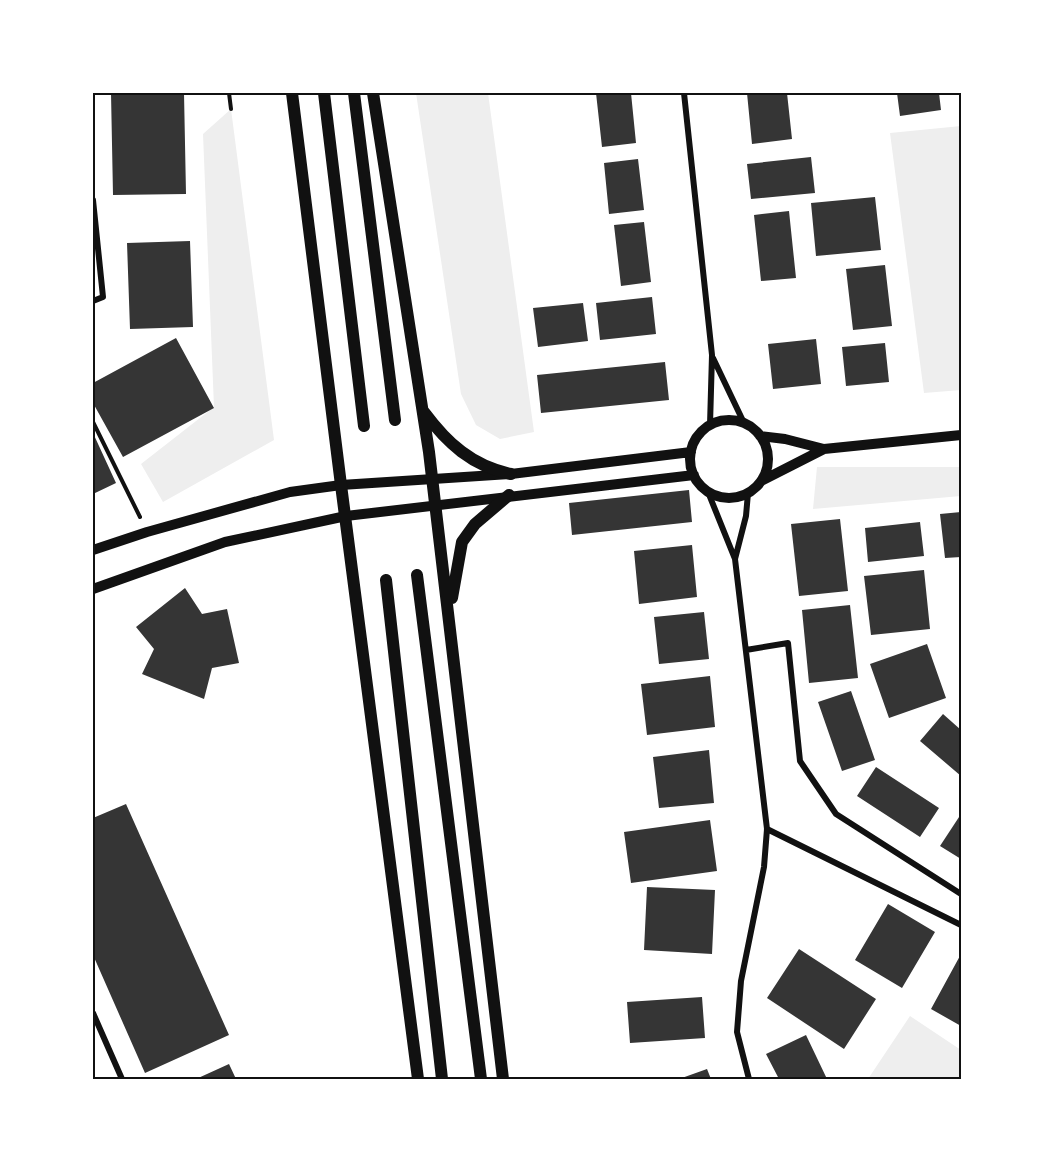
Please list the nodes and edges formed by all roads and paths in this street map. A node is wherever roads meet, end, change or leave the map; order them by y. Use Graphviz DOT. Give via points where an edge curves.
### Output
graph roads {
  1 [pos="229,93"];
  2 [pos="292,93"];
  3 [pos="324,93"];
  4 [pos="354,93"];
  5 [pos="373,93"];
  6 [pos="684,93"];
  7 [pos="231,109"];
  8 [pos="93,200"];
  9 [pos="93,301"];
  10 [pos="712,355"];
  11 [pos="424,411"];
  12 [pos="394,420"];
  13 [pos="93,422"];
  14 [pos="744,423"];
  15 [pos="710,425"];
  16 [pos="364,426"];
  17 [pos="961,435"];
  18 [pos="760,436"];
  19 [pos="824,449"];
  20 [pos="691,452"];
  21 [pos="511,474"];
  22 [pos="694,474"];
  23 [pos="433,480"];
  24 [pos="761,481"];
  25 [pos="340,485"];
  26 [pos="708,492"];
  27 [pos="748,493"];
  28 [pos="509,495"];
  29 [pos="435,504"];
  30 [pos="346,516"];
  31 [pos="147,532"];
  32 [pos="93,550"];
  33 [pos="735,559"];
  34 [pos="417,575"];
  35 [pos="386,580"];
  36 [pos="93,589"];
  37 [pos="450,617"];
  38 [pos="746,650"];
  39 [pos="767,829"];
  40 [pos="961,894"];
  41 [pos="961,925"];
  42 [pos="93,1013"];
  43 [pos="122,1079"];
  44 [pos="418,1079"];
  45 [pos="442,1079"];
  46 [pos="481,1079"];
  47 [pos="503,1079"];
  48 [pos="749,1079"];
  1 -- 7 [label="path"];
  2 -- 25 [label="main road"];
  3 -- 16 [label="main road"];
  4 -- 12 [label="main road"];
  5 -- 11 [label="main road"];
  6 -- 10 [label="street"];
  8 -- 9 [label="street" via="103,297"];
  10 -- 14 [label="street"];
  10 -- 15 [label="street"];
  11 -- 21 [label="main road" via="438,431 475,462"];
  11 -- 23 [label="main road"];
  13 -- 31 [label="path"];
  14 -- 15 [label="street" via="733,420"];
  14 -- 18 [label="street"];
  15 -- 20 [label="street" via="694,441"];
  17 -- 19 [label="street"];
  18 -- 19 [label="street"];
  18 -- 24 [label="street" via="768,463"];
  19 -- 24 [label="street"];
  20 -- 21 [label="street"];
  20 -- 22 [label="street"];
  21 -- 23 [label="street"];
  22 -- 26 [label="street"];
  22 -- 28 [label="street"];
  23 -- 25 [label="street"];
  23 -- 29 [label="main road"];
  24 -- 27 [label="street"];
  25 -- 30 [label="main road"];
  25 -- 31 [label="street" via="290,492"];
  26 -- 27 [label="street" via="728,498"];
  26 -- 33 [label="street"];
  27 -- 33 [label="street"];
  28 -- 29 [label="street"];
  28 -- 37 [label="main road" via="475,524 462,542"];
  29 -- 30 [label="street"];
  29 -- 37 [label="main road"];
  30 -- 36 [label="street" via="225,542"];
  30 -- 44 [label="main road"];
  31 -- 32 [label="street"];
  33 -- 38 [label="street"];
  34 -- 46 [label="main road"];
  35 -- 45 [label="main road"];
  37 -- 47 [label="main road"];
  38 -- 39 [label="street"];
  38 -- 40 [label="street" via="788,643 800,761 836,814"];
  39 -- 41 [label="street"];
  39 -- 48 [label="street" via="764,867 741,981 737,1032"];
  42 -- 43 [label="street"];
}
